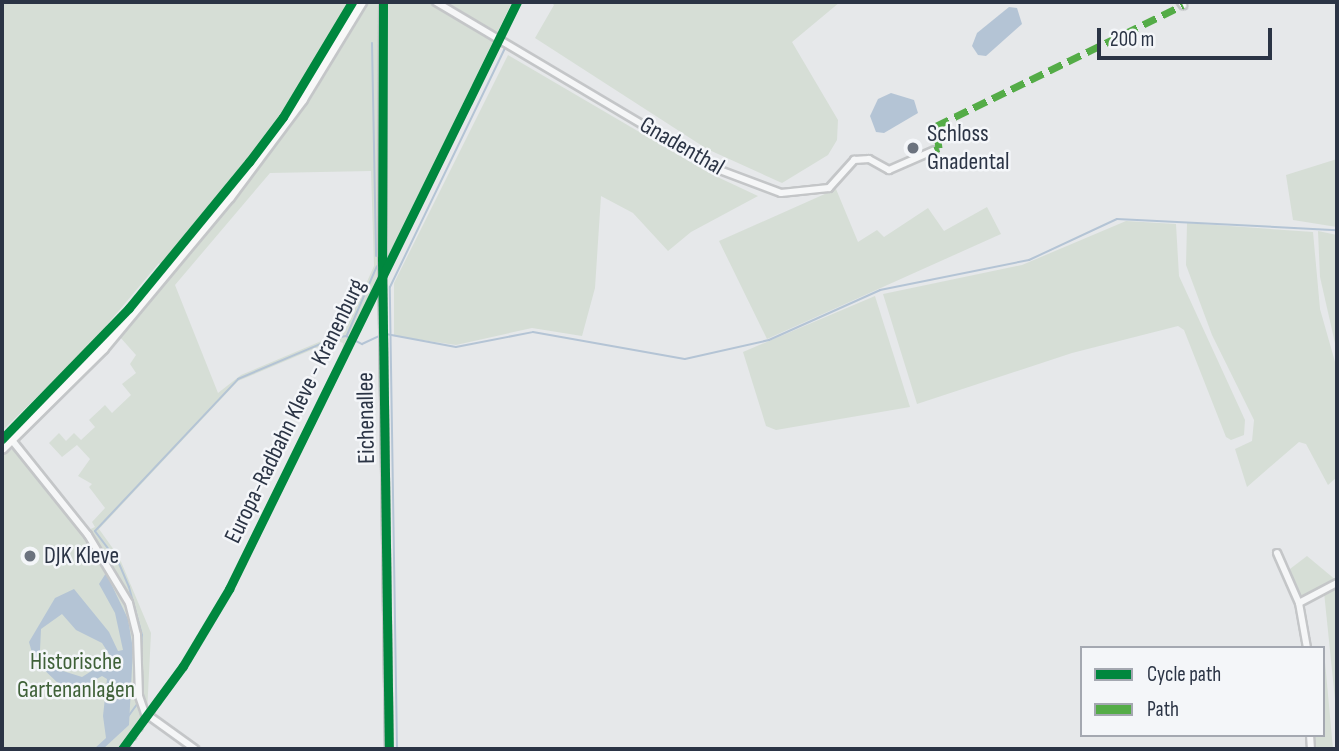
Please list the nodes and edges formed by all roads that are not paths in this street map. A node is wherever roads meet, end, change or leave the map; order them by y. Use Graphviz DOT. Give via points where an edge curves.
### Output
graph roads {
  1 [pos="361,2"];
  2 [pos="383,2"];
  3 [pos="436,2"];
  4 [pos="935,150"];
  5 [pos="11,439"];
  6 [pos="2,448"];
  7 [pos="1276,552"];
  8 [pos="1337,583"];
  9 [pos="1299,603"];
  10 [pos="1307,646"];
  11 [pos="195,749"];
  12 [pos="389,749"];
  1 -- 5 [label="main road" via="302,99 229,197 103,348"];
  2 -- 12 [label="street, Eichenallee"];
  3 -- 4 [label="street, Gnadenthal" via="717,169 781,193 829,188 855,160 869,159 889,170"];
  5 -- 6 [label="main road"];
  5 -- 11 [label="street" via="88,535 130,603 137,635 139,696 145,713"];
  7 -- 9 [label="street"];
  8 -- 9 [label="street"];
  9 -- 10 [label="street"];
}
